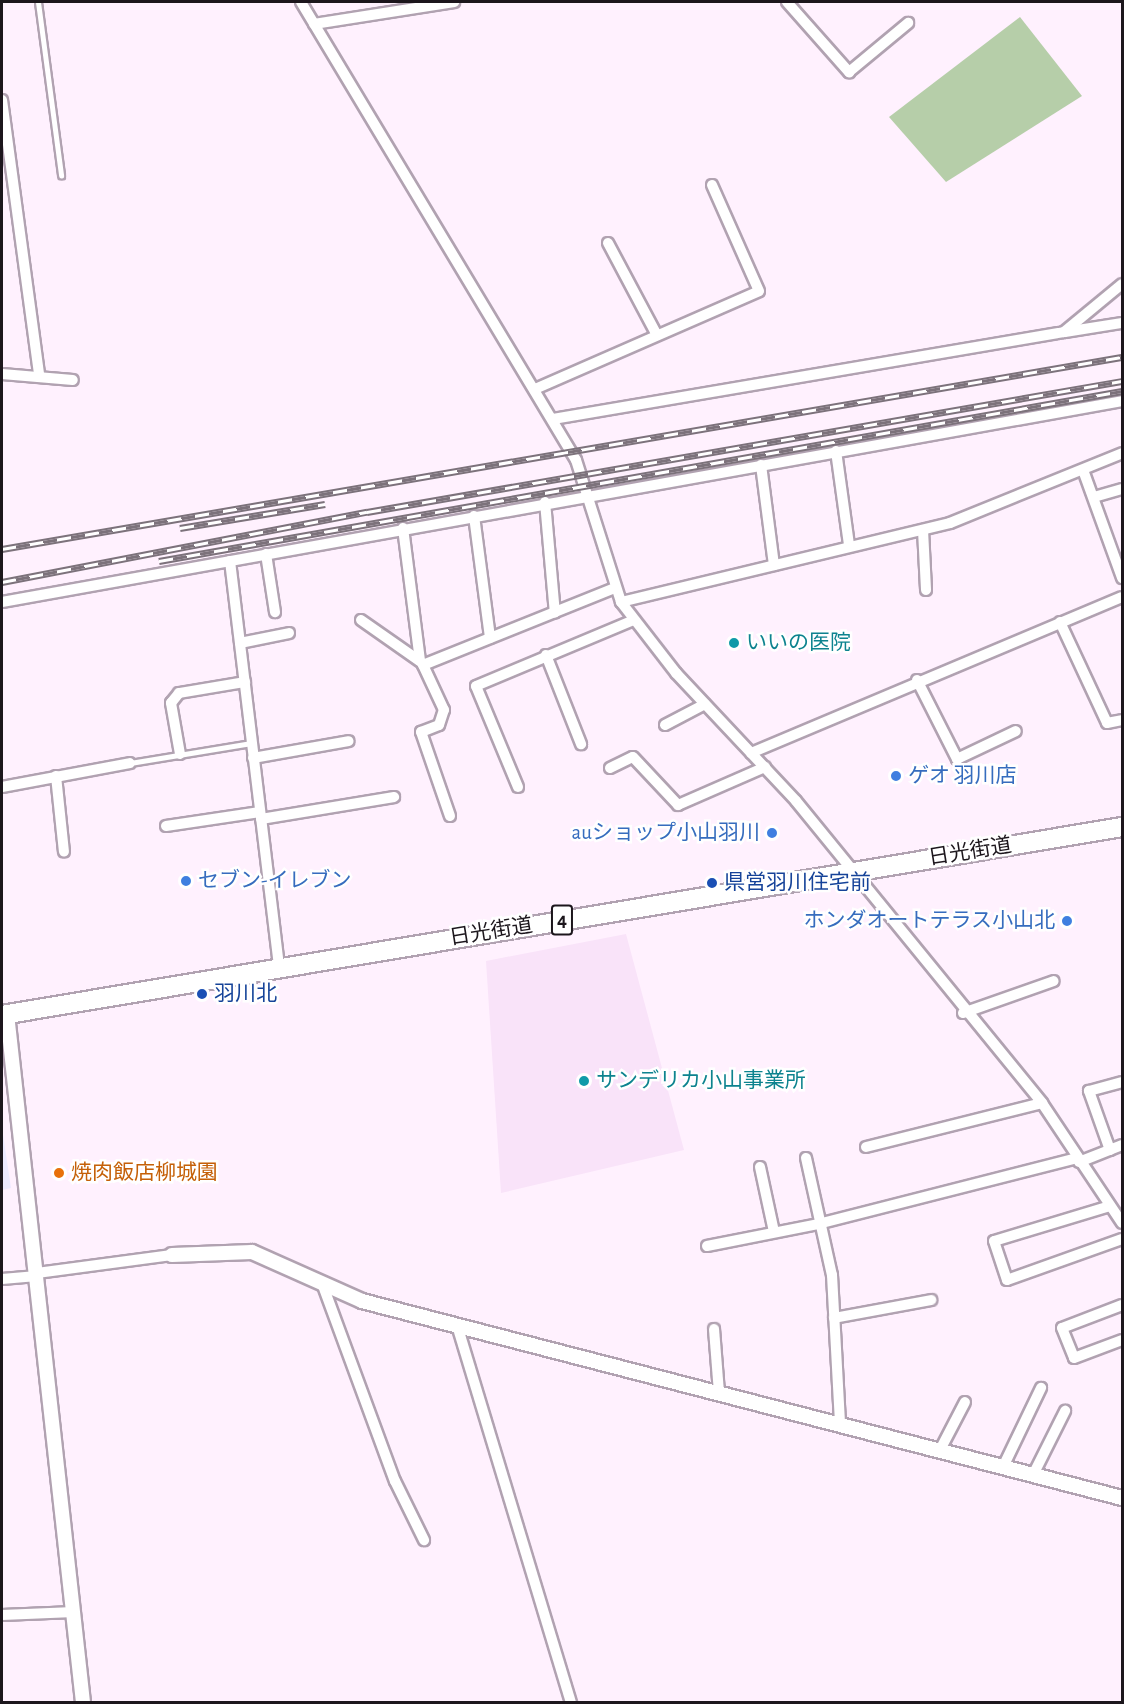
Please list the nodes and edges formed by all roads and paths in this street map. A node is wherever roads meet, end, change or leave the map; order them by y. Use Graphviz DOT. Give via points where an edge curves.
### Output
graph roads {
  1 [pos="38,2"];
  2 [pos="301,2"];
  3 [pos="454,2"];
  4 [pos="787,2"];
  5 [pos="908,23"];
  6 [pos="314,24"];
  7 [pos="2,100"];
  8 [pos="61,175"];
  9 [pos="712,185"];
  10 [pos="7,187"];
  11 [pos="608,243"];
  12 [pos="1122,284"];
  13 [pos="1122,323"];
  14 [pos="1064,332"];
  15 [pos="657,335"];
  16 [pos="2,374"];
  17 [pos="39,375"];
  18 [pos="73,380"];
  19 [pos="535,389"];
  20 [pos="1122,401"];
  21 [pos="553,419"];
  22 [pos="836,451"];
  23 [pos="1122,453"];
  24 [pos="761,465"];
  25 [pos="1083,470"];
  26 [pos="1122,489"];
  27 [pos="587,495"];
  28 [pos="1094,497"];
  29 [pos="545,502"];
  30 [pos="474,516"];
  31 [pos="403,528"];
  32 [pos="923,530"];
  33 [pos="849,545"];
  34 [pos="266,554"];
  35 [pos="230,561"];
  36 [pos="774,565"];
  37 [pos="1122,578"];
  38 [pos="615,588"];
  39 [pos="926,590"];
  40 [pos="1121,600"];
  41 [pos="2,602"];
  42 [pos="621,602"];
  43 [pos="275,612"];
  44 [pos="555,613"];
  45 [pos="362,620"];
  46 [pos="634,620"];
  47 [pos="1060,622"];
  48 [pos="289,633"];
  49 [pos="490,639"];
  50 [pos="240,643"];
  51 [pos="546,655"];
  52 [pos="421,663"];
  53 [pos="917,680"];
  54 [pos="245,682"];
  55 [pos="705,704"];
  56 [pos="1122,720"];
  57 [pos="665,725"];
  58 [pos="1016,731"];
  59 [pos="349,741"];
  60 [pos="251,742"];
  61 [pos="581,744"];
  62 [pos="751,753"];
  63 [pos="180,754"];
  64 [pos="253,758"];
  65 [pos="130,763"];
  66 [pos="765,767"];
  67 [pos="610,768"];
  68 [pos="56,776"];
  69 [pos="2,787"];
  70 [pos="518,787"];
  71 [pos="394,797"];
  72 [pos="260,816"];
  73 [pos="450,816"];
  74 [pos="166,826"];
  75 [pos="1122,827"];
  76 [pos="64,852"];
  77 [pos="850,872"];
  78 [pos="279,967"];
  79 [pos="1054,981"];
  80 [pos="963,1013"];
  81 [pos="4,1015"];
  82 [pos="1122,1082"];
  83 [pos="1042,1103"];
  84 [pos="1122,1145"];
  85 [pos="866,1147"];
  86 [pos="1110,1150"];
  87 [pos="806,1158"];
  88 [pos="1078,1160"];
  89 [pos="760,1167"];
  90 [pos="1110,1206"];
  91 [pos="1122,1223"];
  92 [pos="818,1224"];
  93 [pos="774,1232"];
  94 [pos="1122,1239"];
  95 [pos="707,1246"];
  96 [pos="172,1255"];
  97 [pos="37,1274"];
  98 [pos="2,1279"];
  99 [pos="322,1283"];
  100 [pos="931,1300"];
  101 [pos="1122,1305"];
  102 [pos="834,1318"];
  103 [pos="457,1325"];
  104 [pos="714,1329"];
  105 [pos="1122,1340"];
  106 [pos="1041,1388"];
  107 [pos="719,1392"];
  108 [pos="965,1402"];
  109 [pos="1065,1411"];
  110 [pos="840,1423"];
  111 [pos="940,1450"];
  112 [pos="1003,1467"];
  113 [pos="1034,1474"];
  114 [pos="1122,1498"];
  115 [pos="423,1540"];
  116 [pos="74,1612"];
  117 [pos="2,1615"];
  118 [pos="83,1702"];
  119 [pos="571,1702"];
  1 -- 8 [label="lane"];
  2 -- 6 [label="street"];
  3 -- 6 [label="street"];
  4 -- 5 [label="street" via="849,72"];
  6 -- 19 [label="street"];
  7 -- 10 [label="street"];
  9 -- 15 [label="street" via="759,291"];
  10 -- 17 [label="street"];
  11 -- 15 [label="street"];
  12 -- 14 [label="street"];
  13 -- 14 [label="street"];
  14 -- 21 [label="street"];
  15 -- 19 [label="street"];
  16 -- 17 [label="street"];
  17 -- 18 [label="street"];
  19 -- 21 [label="street"];
  20 -- 22 [label="street"];
  21 -- 27 [label="street"];
  22 -- 24 [label="street"];
  22 -- 33 [label="street"];
  23 -- 25 [label="street"];
  24 -- 27 [label="street"];
  24 -- 36 [label="street"];
  25 -- 28 [label="street"];
  25 -- 32 [label="street"];
  26 -- 28 [label="street"];
  27 -- 29 [label="street"];
  27 -- 38 [label="street"];
  28 -- 37 [label="street"];
  29 -- 30 [label="street"];
  29 -- 44 [label="street"];
  30 -- 31 [label="street"];
  30 -- 49 [label="street"];
  31 -- 34 [label="street"];
  31 -- 52 [label="street"];
  32 -- 33 [label="street"];
  32 -- 39 [label="street"];
  33 -- 36 [label="street"];
  34 -- 35 [label="street"];
  34 -- 43 [label="street"];
  35 -- 41 [label="street"];
  35 -- 50 [label="street"];
  36 -- 42 [label="street"];
  38 -- 42 [label="street"];
  38 -- 44 [label="street"];
  40 -- 47 [label="street"];
  42 -- 46 [label="street"];
  44 -- 49 [label="street"];
  45 -- 52 [label="street"];
  46 -- 51 [label="street"];
  46 -- 55 [label="street"];
  47 -- 53 [label="street"];
  47 -- 56 [label="street" via="1107,723"];
  48 -- 50 [label="street"];
  49 -- 52 [label="street"];
  50 -- 54 [label="street"];
  51 -- 61 [label="street"];
  51 -- 70 [label="street" via="476,686"];
  52 -- 73 [label="street" via="444,710 439,725 421,732"];
  53 -- 58 [label="street" via="957,759"];
  53 -- 62 [label="street"];
  54 -- 60 [label="street"];
  54 -- 63 [label="street" via="179,693 171,703"];
  55 -- 57 [label="street"];
  55 -- 62 [label="street"];
  59 -- 64 [label="street"];
  60 -- 63 [label="lane"];
  60 -- 64 [label="street"];
  62 -- 66 [label="street"];
  63 -- 65 [label="lane"];
  64 -- 72 [label="street"];
  65 -- 68 [label="street"];
  66 -- 67 [label="street" via="678,805 633,757"];
  66 -- 77 [label="street"];
  68 -- 69 [label="street"];
  68 -- 76 [label="street"];
  71 -- 72 [label="street"];
  72 -- 74 [label="street"];
  72 -- 78 [label="street"];
  75 -- 77 [label="highway, 日光街道 / 4"];
  77 -- 78 [label="highway, 日光街道 / 4"];
  77 -- 80 [label="street"];
  78 -- 81 [label="highway, 日光街道 / 4"];
  79 -- 80 [label="street"];
  80 -- 83 [label="street"];
  81 -- 97 [label="street"];
  82 -- 86 [label="street" via="1089,1091"];
  83 -- 85 [label="street"];
  83 -- 88 [label="street"];
  84 -- 86 [label="street"];
  86 -- 88 [label="street"];
  87 -- 92 [label="street"];
  88 -- 90 [label="street"];
  88 -- 92 [label="street"];
  89 -- 93 [label="street"];
  90 -- 91 [label="street"];
  90 -- 94 [label="street" via="994,1241 1007,1280"];
  92 -- 93 [label="street"];
  92 -- 102 [label="street" via="832,1275"];
  93 -- 95 [label="street"];
  96 -- 97 [label="street"];
  96 -- 99 [label="street" via="252,1252"];
  97 -- 98 [label="street"];
  97 -- 116 [label="street"];
  99 -- 103 [label="street" via="362,1300"];
  99 -- 115 [label="street" via="395,1481"];
  100 -- 102 [label="street"];
  101 -- 105 [label="street" via="1062,1328 1074,1358"];
  102 -- 110 [label="street"];
  103 -- 107 [label="street"];
  103 -- 119 [label="street"];
  104 -- 107 [label="street"];
  106 -- 112 [label="street"];
  107 -- 110 [label="street"];
  108 -- 111 [label="street"];
  109 -- 113 [label="street"];
  110 -- 111 [label="street"];
  111 -- 112 [label="street"];
  112 -- 113 [label="street"];
  113 -- 114 [label="street"];
  116 -- 117 [label="street"];
  116 -- 118 [label="street"];
}
